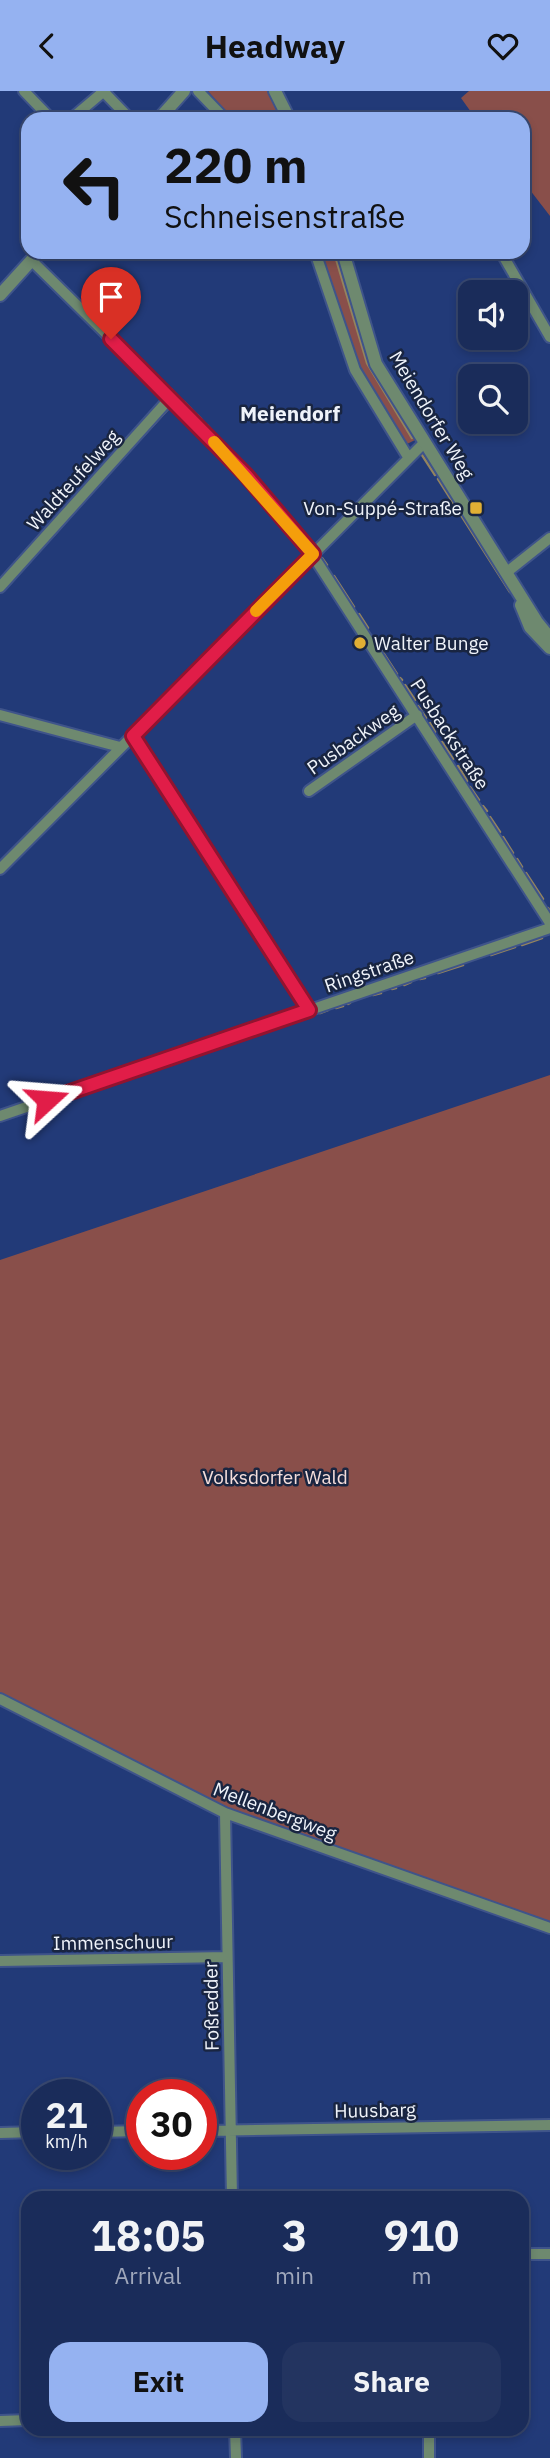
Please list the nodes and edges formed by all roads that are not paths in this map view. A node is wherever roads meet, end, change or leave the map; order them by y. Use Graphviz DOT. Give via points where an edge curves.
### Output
graph roads {
  1 [pos="24,91"];
  2 [pos="103,91"];
  3 [pos="184,91"];
  4 [pos="198,91"];
  5 [pos="275,91"];
  6 [pos="44,112"];
  7 [pos="79,112"];
  8 [pos="123,112"];
  9 [pos="165,112"];
  10 [pos="218,112"];
  11 [pos="286,112"];
  12 [pos="32,259"];
  13 [pos="38,259"];
  14 [pos="317,259"];
  15 [pos="345,259"];
  16 [pos="505,259"];
  17 [pos="1,292"];
  18 [pos="550,337"];
  19 [pos="171,397"];
  20 [pos="425,442"];
  21 [pos="408,457"];
  22 [pos="550,538"];
  23 [pos="313,554"];
  24 [pos="508,572"];
  25 [pos="516,585"];
  26 [pos="0,587"];
  27 [pos="550,638"];
  28 [pos="550,648"];
  29 [pos="0,715"];
  30 [pos="417,715"];
  31 [pos="133,736"];
  32 [pos="120,747"];
  33 [pos="309,791"];
  34 [pos="1,866"];
  35 [pos="550,923"];
  36 [pos="550,928"];
  37 [pos="309,1010"];
  38 [pos="0,1116"];
  39 [pos="0,1699"];
  40 [pos="225,1813"];
  41 [pos="550,1929"];
  42 [pos="227,1957"];
  43 [pos="0,1961"];
  44 [pos="550,2125"];
  45 [pos="217,2130"];
  46 [pos="231,2130"];
  47 [pos="21,2132"];
  48 [pos="0,2133"];
  49 [pos="232,2191"];
  50 [pos="529,2254"];
  51 [pos="550,2254"];
  52 [pos="21,2420"];
  53 [pos="0,2421"];
  54 [pos="235,2436"];
  55 [pos="429,2436"];
  56 [pos="236,2458"];
  57 [pos="429,2458"];
  1 -- 6 [label="street"];
  2 -- 7 [label="street"];
  2 -- 8 [label="street"];
  3 -- 9 [label="street"];
  4 -- 10 [label="street"];
  5 -- 11 [label="street"];
  12 -- 17 [label="street"];
  13 -- 19 [label="street, Pusbackstraße"];
  14 -- 21 [label="street" via="355,370"];
  15 -- 20 [label="street, Meiendorfer Weg" via="376,364"];
  16 -- 18 [label="street"];
  19 -- 23 [label="street, Pusbackstraße"];
  19 -- 26 [label="street, Waldteufelweg"];
  20 -- 21 [label="street"];
  20 -- 24 [label="street, Meiendorfer Weg"];
  21 -- 23 [label="street"];
  22 -- 24 [label="street"];
  23 -- 30 [label="street, Pusbackstraße"];
  23 -- 31 [label="street"];
  24 -- 25 [label="street, Meiendorfer Weg"];
  25 -- 27 [label="street, Meiendorfer Weg"];
  25 -- 28 [label="street, Meiendorfer Weg" via="530,627"];
  29 -- 32 [label="street"];
  30 -- 33 [label="street, Pusbackweg"];
  30 -- 35 [label="street, Pusbackstraße"];
  31 -- 32 [label="street"];
  31 -- 37 [label="street"];
  32 -- 34 [label="street"];
  36 -- 37 [label="street, Ringstraße"];
  37 -- 38 [label="street, Ringstraße"];
  39 -- 40 [label="street, Mellenbergweg"];
  40 -- 41 [label="street, Mellenbergweg"];
  40 -- 42 [label="street, Foßredder"];
  42 -- 43 [label="street, Immenschuur"];
  42 -- 46 [label="street, Foßredder"];
  44 -- 46 [label="street, Huusbarg"];
  45 -- 46 [label="street, Huusbarg"];
  46 -- 49 [label="street, Foßredder"];
  47 -- 48 [label="street"];
  50 -- 51 [label="street"];
  52 -- 53 [label="street"];
  54 -- 56 [label="street"];
  55 -- 57 [label="street"];
}
